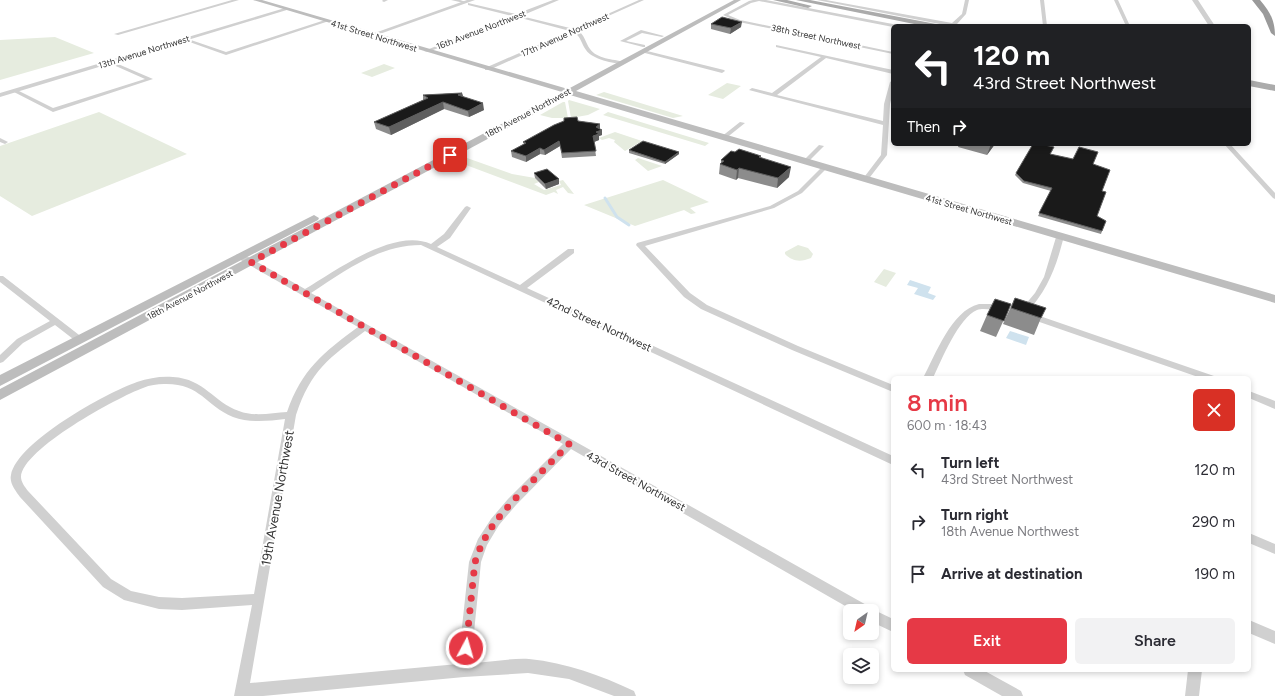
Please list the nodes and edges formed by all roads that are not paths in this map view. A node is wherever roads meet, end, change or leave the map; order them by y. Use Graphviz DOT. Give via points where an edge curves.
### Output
graph roads {
  1 [pos="237,0"];
  2 [pos="256,0"];
  3 [pos="453,0"];
  4 [pos="557,0"];
  5 [pos="642,0"];
  6 [pos="727,0"];
  7 [pos="738,0"];
  8 [pos="776,0"];
  9 [pos="799,0"];
  10 [pos="819,0"];
  11 [pos="967,0"];
  12 [pos="1042,0"];
  13 [pos="1116,0"];
  14 [pos="1195,0"];
  15 [pos="1256,0"];
  16 [pos="765,1"];
  17 [pos="468,2"];
  18 [pos="287,9"];
  19 [pos="520,16"];
  20 [pos="327,21"];
  21 [pos="902,24"];
  22 [pos="925,24"];
  23 [pos="947,24"];
  24 [pos="953,24"];
  25 [pos="1045,24"];
  26 [pos="1127,24"];
  27 [pos="1211,24"];
  28 [pos="891,25"];
  29 [pos="573,30"];
  30 [pos="1275,33"];
  31 [pos="116,34"];
  32 [pos="372,35"];
  33 [pos="662,36"];
  34 [pos="186,40"];
  35 [pos="778,46"];
  36 [pos="643,49"];
  37 [pos="426,51"];
  38 [pos="891,53"];
  39 [pos="825,57"];
  40 [pos="111,62"];
  41 [pos="619,62"];
  42 [pos="490,70"];
  43 [pos="722,71"];
  44 [pos="891,72"];
  45 [pos="1251,83"];
  46 [pos="1251,88"];
  47 [pos="1275,88"];
  48 [pos="891,89"];
  49 [pos="752,90"];
  50 [pos="15,91"];
  51 [pos="563,92"];
  52 [pos="1275,92"];
  53 [pos="0,95"];
  54 [pos="773,95"];
  55 [pos="742,123"];
  56 [pos="886,124"];
  57 [pos="723,138"];
  58 [pos="821,146"];
  59 [pos="1229,146"];
  60 [pos="804,162"];
  61 [pos="824,168"];
  62 [pos="865,180"];
  63 [pos="1275,197"];
  64 [pos="467,208"];
  65 [pos="1060,236"];
  66 [pos="432,247"];
  67 [pos="571,251"];
  68 [pos="246,259"];
  69 [pos="0,278"];
  70 [pos="8,285"];
  71 [pos="0,288"];
  72 [pos="522,288"];
  73 [pos="305,293"];
  74 [pos="1275,299"];
  75 [pos="1016,312"];
  76 [pos="56,321"];
  77 [pos="364,327"];
  78 [pos="80,340"];
  79 [pos="0,360"];
  80 [pos="929,376"];
  81 [pos="1205,376"];
  82 [pos="28,380"];
  83 [pos="0,381"];
  84 [pos="891,387"];
  85 [pos="0,395"];
  86 [pos="1251,395"];
  87 [pos="1275,405"];
  88 [pos="291,415"];
  89 [pos="569,444"];
  90 [pos="891,460"];
  91 [pos="1251,539"];
  92 [pos="1275,549"];
  93 [pos="259,599"];
  94 [pos="854,604"];
  95 [pos="879,618"];
  96 [pos="891,625"];
  97 [pos="1251,627"];
  98 [pos="1275,638"];
  99 [pos="464,670"];
  100 [pos="974,672"];
  101 [pos="1195,672"];
  102 [pos="242,693"];
  103 [pos="629,696"];
  104 [pos="1016,696"];
  105 [pos="1192,696"];
  1 -- 31 [label="street"];
  2 -- 18 [label="main road, 41st Street Northwest"];
  3 -- 17 [label="street"];
  4 -- 19 [label="street, 16th Avenue Northwest"];
  5 -- 29 [label="street, 17th Avenue Northwest"];
  6 -- 33 [label="main road, 18th Avenue Northwest"];
  7 -- 36 [label="main road, 18th Avenue Northwest"];
  8 -- 21 [label="main road"];
  9 -- 22 [label="main road"];
  10 -- 23 [label="street"];
  11 -- 24 [label="street" via="964,14"];
  12 -- 25 [label="street"];
  13 -- 26 [label="street"];
  14 -- 27 [label="street"];
  15 -- 30 [label="highway" via="1267,14"];
  16 -- 28 [label="street"];
  16 -- 38 [label="street, 38th Street Northwest" via="751,1 726,15 739,21"];
  17 -- 19 [label="street"];
  17 -- 32 [label="street"];
  18 -- 20 [label="main road, 41st Street Northwest"];
  18 -- 34 [label="street, 13th Avenue Northwest"];
  19 -- 29 [label="street"];
  19 -- 37 [label="street, 16th Avenue Northwest"];
  20 -- 32 [label="main road, 41st Street Northwest"];
  20 -- 34 [label="street" via="226,54"];
  29 -- 41 [label="street" via="582,36 593,54"];
  29 -- 42 [label="street, 17th Avenue Northwest"];
  32 -- 37 [label="main road, 41st Street Northwest"];
  33 -- 36 [label="main road, 18th Avenue Northwest"];
  33 -- 36 [label="street" via="641,31 622,41"];
  34 -- 40 [label="street, 13th Avenue Northwest"];
  35 -- 39 [label="street"];
  36 -- 41 [label="main road, 18th Avenue Northwest"];
  36 -- 43 [label="street"];
  37 -- 42 [label="main road, 41st Street Northwest"];
  39 -- 44 [label="street"];
  39 -- 54 [label="street"];
  40 -- 50 [label="street, 13th Avenue Northwest"];
  40 -- 50 [label="street" via="150,79 53,110"];
  41 -- 51 [label="main road, 18th Avenue Northwest"];
  42 -- 51 [label="main road, 41st Street Northwest"];
  45 -- 47 [label="main road"];
  46 -- 52 [label="main road"];
  48 -- 56 [label="street"];
  49 -- 54 [label="street"];
  50 -- 53 [label="street, 13th Avenue Northwest"];
  51 -- 57 [label="main road, 41st Street Northwest"];
  51 -- 68 [label="main road, 18th Avenue Northwest" via="366,199"];
  54 -- 56 [label="street"];
  55 -- 57 [label="street"];
  56 -- 62 [label="street" via="884,155"];
  57 -- 60 [label="main road, 41st Street Northwest"];
  58 -- 60 [label="street"];
  59 -- 63 [label="street"];
  60 -- 61 [label="main road, 41st Street Northwest"];
  61 -- 62 [label="main road, 41st Street Northwest"];
  61 -- 84 [label="street" via="800,192 772,207 640,245 687,295 704,307"];
  62 -- 65 [label="main road, 41st Street Northwest"];
  64 -- 66 [label="street" via="447,236"];
  65 -- 74 [label="main road, 41st Street Northwest"];
  65 -- 75 [label="street" via="1045,287"];
  66 -- 72 [label="street, 42nd Street Northwest"];
  66 -- 73 [label="street, 42nd Street Northwest" via="410,242 382,248"];
  67 -- 72 [label="street"];
  68 -- 73 [label="street, 43rd Street Northwest"];
  68 -- 78 [label="main road, 18th Avenue Northwest"];
  68 -- 82 [label="main road, 18th Avenue Northwest"];
  69 -- 70 [label="street"];
  70 -- 71 [label="street"];
  70 -- 76 [label="street"];
  72 -- 90 [label="street, 42nd Street Northwest"];
  73 -- 77 [label="street, 43rd Street Northwest"];
  75 -- 80 [label="street" via="986,307 976,308 968,313 956,327"];
  75 -- 81 [label="street"];
  76 -- 78 [label="street"];
  76 -- 79 [label="street" via="23,339"];
  77 -- 88 [label="street, 19th Avenue Northwest" via="315,366 302,384"];
  77 -- 89 [label="street, 43rd Street Northwest"];
  78 -- 82 [label="main road" via="71,349 38,369"];
  78 -- 83 [label="main road, 18th Avenue Northwest"];
  82 -- 85 [label="main road, 18th Avenue Northwest"];
  86 -- 87 [label="street"];
  88 -- 93 [label="street, 19th Avenue Northwest"];
  88 -- 93 [label="street" via="248,417 235,414 196,386 186,382 169,380 149,383 113,397 52,435 29,455 16,474 24,494 106,583 128,596 159,603 182,604"];
  89 -- 94 [label="street, 43rd Street Northwest"];
  89 -- 99 [label="street" via="512,502 482,543 475,562"];
  91 -- 92 [label="street"];
  93 -- 102 [label="street, 19th Avenue Northwest"];
  95 -- 96 [label="street"];
  97 -- 98 [label="street"];
  99 -- 102 [label="street"];
  99 -- 103 [label="street" via="528,666 568,672"];
  100 -- 104 [label="street"];
  101 -- 105 [label="street"];
}
